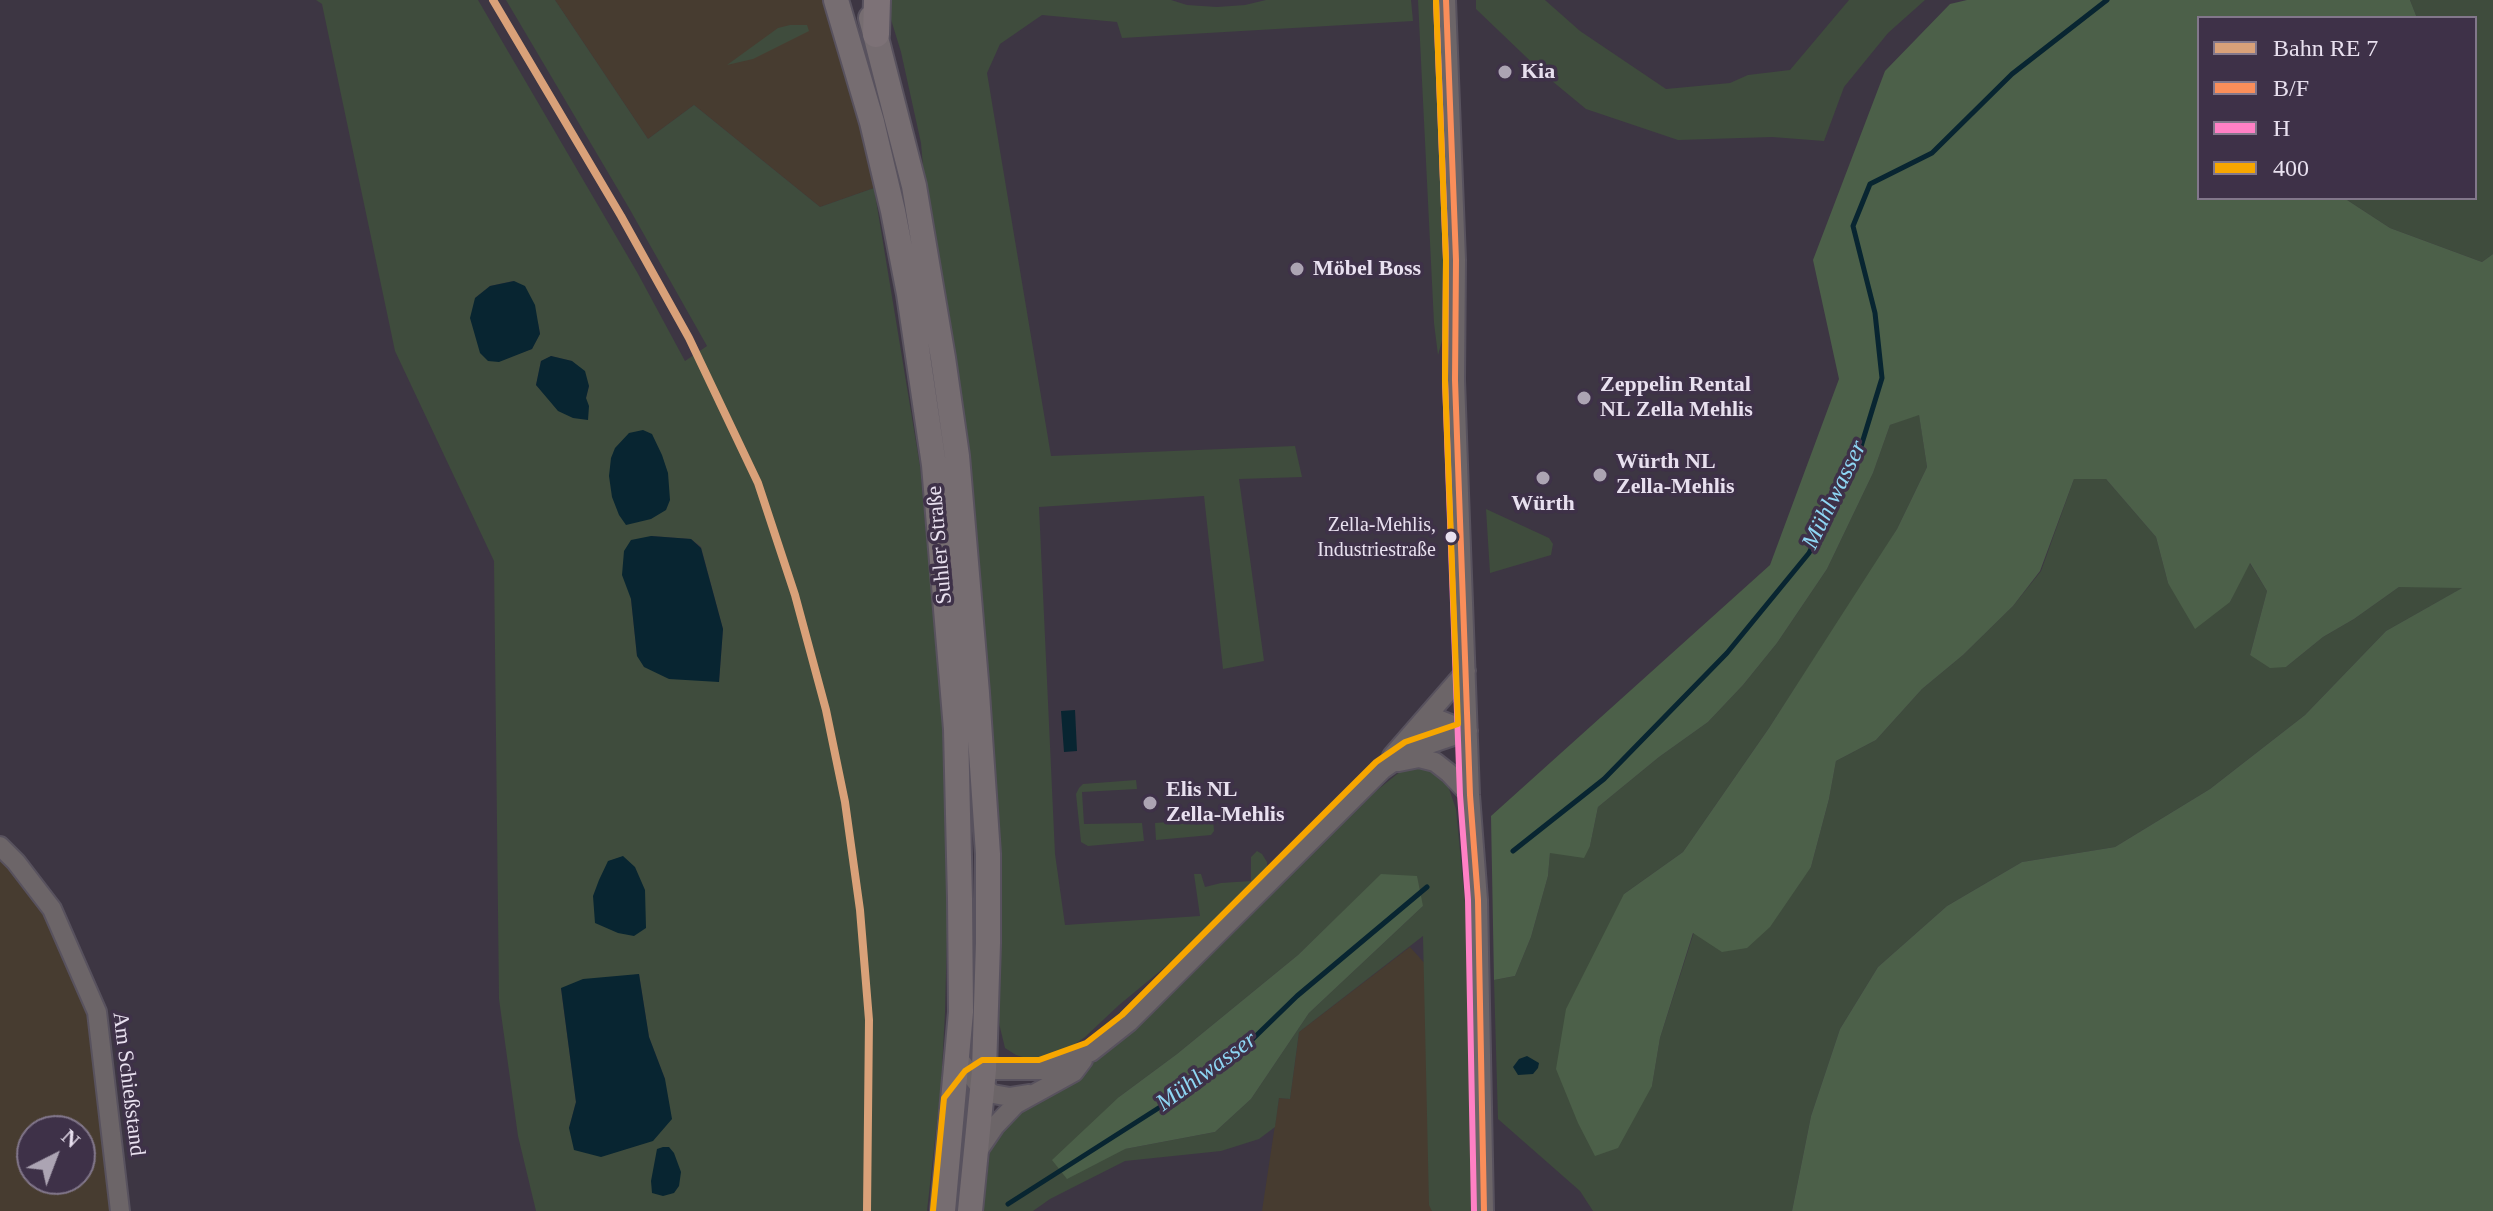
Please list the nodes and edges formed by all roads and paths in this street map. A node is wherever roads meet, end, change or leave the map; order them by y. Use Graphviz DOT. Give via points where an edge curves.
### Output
graph roads {
  1 [pos="836,0"];
  2 [pos="866,0"];
  3 [pos="877,0"];
  4 [pos="1446,0"];
  5 [pos="876,34"];
  6 [pos="1466,671"];
  7 [pos="1416,728"];
  8 [pos="1468,731"];
  9 [pos="1368,783"];
  10 [pos="1470,795"];
  11 [pos="0,846"];
  12 [pos="959,1044"];
  13 [pos="1091,1052"];
  14 [pos="980,1079"];
  15 [pos="1033,1094"];
  16 [pos="954,1100"];
  17 [pos="977,1151"];
  18 [pos="120,1211"];
  19 [pos="943,1211"];
  20 [pos="970,1211"];
  21 [pos="1484,1211"];
  1 -- 12 [label="main road, Suhler Straße" via="893,211 932,450 954,714"];
  2 -- 5 [label="main road, Suhler Straße"];
  3 -- 5 [label="highway"];
  4 -- 6 [label="street"];
  5 -- 14 [label="main road, Suhler Straße" via="914,186 957,456 988,854"];
  6 -- 7 [label="street"];
  6 -- 8 [label="street"];
  7 -- 8 [label="street" via="1438,719"];
  7 -- 9 [label="street"];
  8 -- 9 [label="street" via="1409,751"];
  8 -- 10 [label="street"];
  9 -- 10 [label="street" via="1394,764 1419,758 1441,766"];
  9 -- 13 [label="street" via="1129,1022"];
  10 -- 21 [label="street" via="1478,900"];
  11 -- 18 [label="street, Am Schießstand" via="52,909 97,1012"];
  12 -- 14 [label="street" via="959,1059"];
  12 -- 16 [label="main road, Suhler Straße"];
  13 -- 14 [label="street" via="1041,1070"];
  13 -- 15 [label="street" via="1074,1072"];
  14 -- 15 [label="street" via="993,1094"];
  14 -- 16 [label="main road"];
  14 -- 17 [label="main road, Suhler Straße"];
  15 -- 17 [label="street" via="1004,1115"];
  16 -- 19 [label="main road, Suhler Straße"];
  17 -- 20 [label="main road, Suhler Straße"];
}
